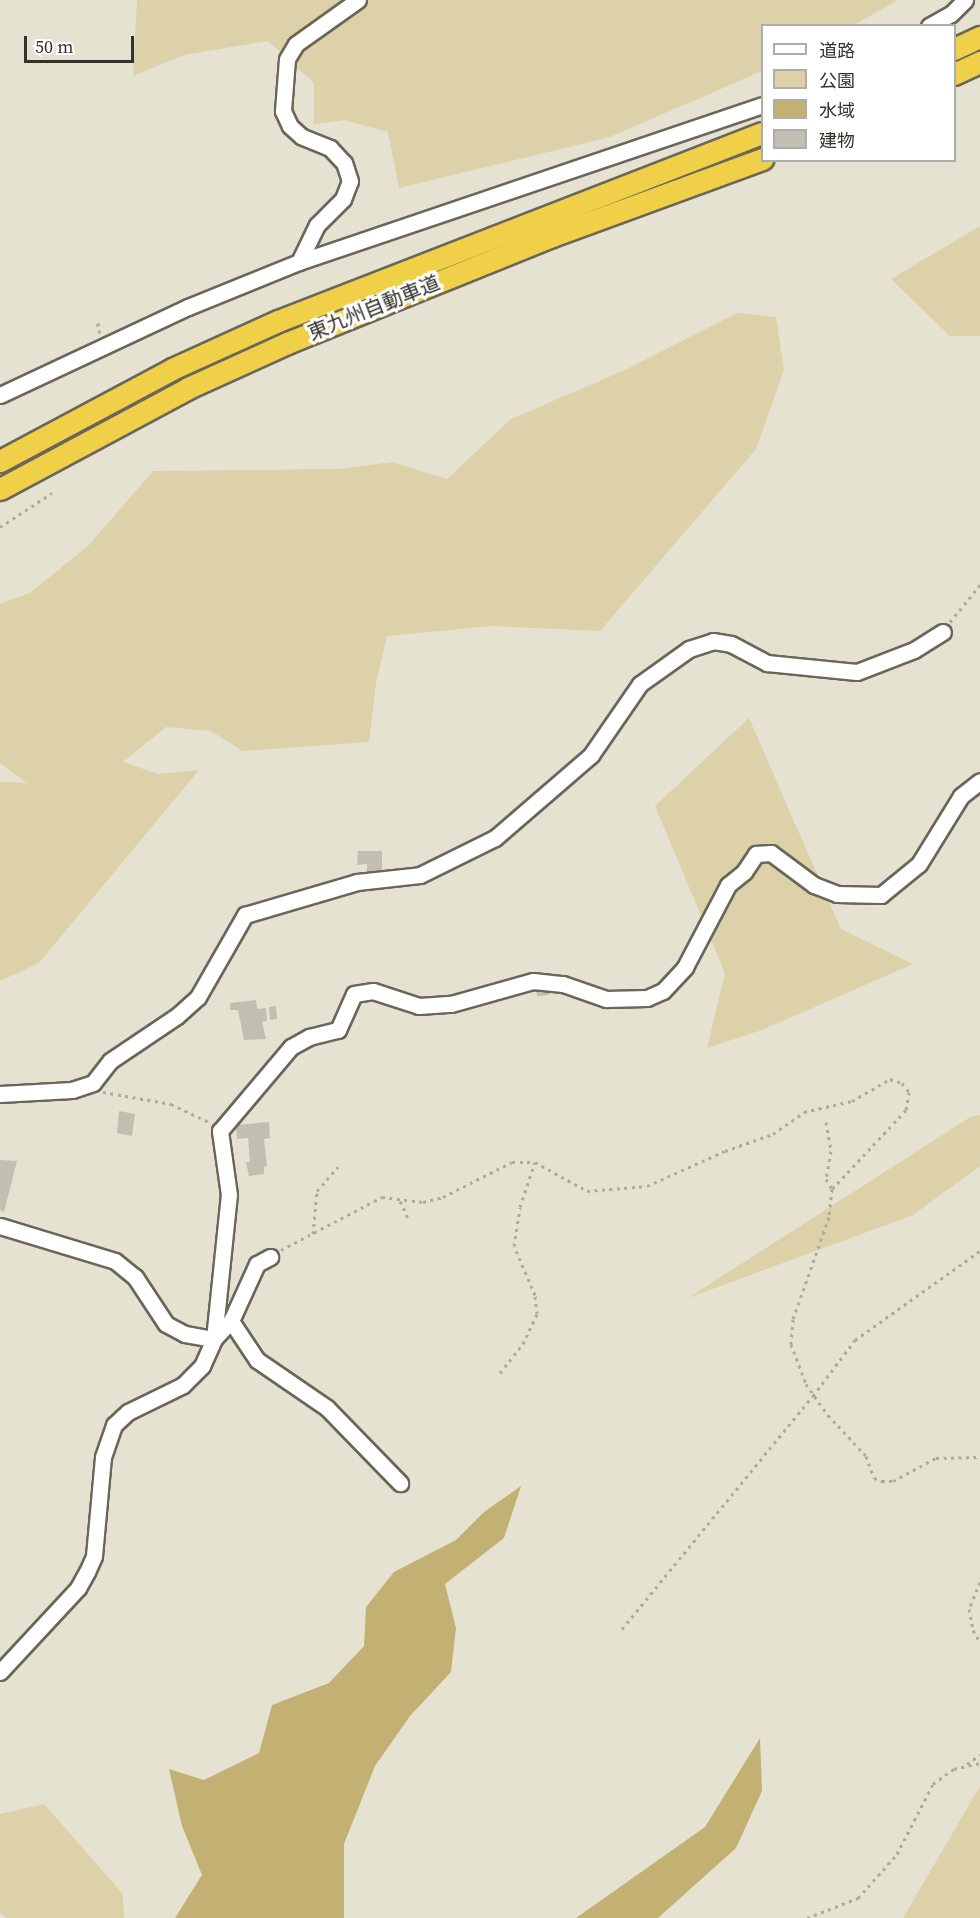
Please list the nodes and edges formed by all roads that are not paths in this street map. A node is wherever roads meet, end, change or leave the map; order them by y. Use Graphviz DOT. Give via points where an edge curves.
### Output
graph roads {
  1 [pos="358,0"];
  2 [pos="965,0"];
  3 [pos="933,24"];
  4 [pos="980,37"];
  5 [pos="956,48"];
  6 [pos="980,62"];
  7 [pos="956,73"];
  8 [pos="761,105"];
  9 [pos="761,133"];
  10 [pos="761,159"];
  11 [pos="299,262"];
  12 [pos="0,395"];
  13 [pos="0,461"];
  14 [pos="0,489"];
  15 [pos="943,632"];
  16 [pos="980,781"];
  17 [pos="0,1094"];
  18 [pos="0,1226"];
  19 [pos="270,1257"];
  20 [pos="231,1321"];
  21 [pos="214,1339"];
  22 [pos="400,1483"];
  23 [pos="0,1672"];
  1 -- 11 [label="street" via="296,44 287,59 283,111 290,126 301,136 330,148 344,163 350,181 343,200 317,225"];
  2 -- 3 [label="street"];
  4 -- 5 [label="highway"];
  6 -- 7 [label="highway"];
  8 -- 11 [label="street"];
  9 -- 13 [label="highway, 東九州自動車道" via="278,321 172,369"];
  10 -- 14 [label="highway, 東九州自動車道" via="531,244 287,344 188,388"];
  11 -- 12 [label="street" via="188,307"];
  15 -- 17 [label="street" via="904,654 857,672 767,663 731,644 713,641 689,648 640,684 591,755 495,838 420,875 357,882 245,915 198,997 111,1061 93,1083 72,1090"];
  16 -- 21 [label="street" via="961,796 919,864 880,895 837,894 814,885 771,853 756,854 744,872 728,885 685,968 663,991 647,998 606,999 563,984 533,981 451,1004 419,1006 373,991 354,994 338,1030 309,1037 291,1047 220,1131 229,1195"];
  18 -- 21 [label="street" via="115,1261 135,1277 166,1324 185,1334"];
  19 -- 20 [label="street" via="258,1264"];
  20 -- 21 [label="street"];
  20 -- 22 [label="street" via="257,1360 327,1408"];
  21 -- 23 [label="street" via="202,1366 183,1385 128,1412 114,1425 103,1457 94,1556 87,1572 71,1596"];
}
